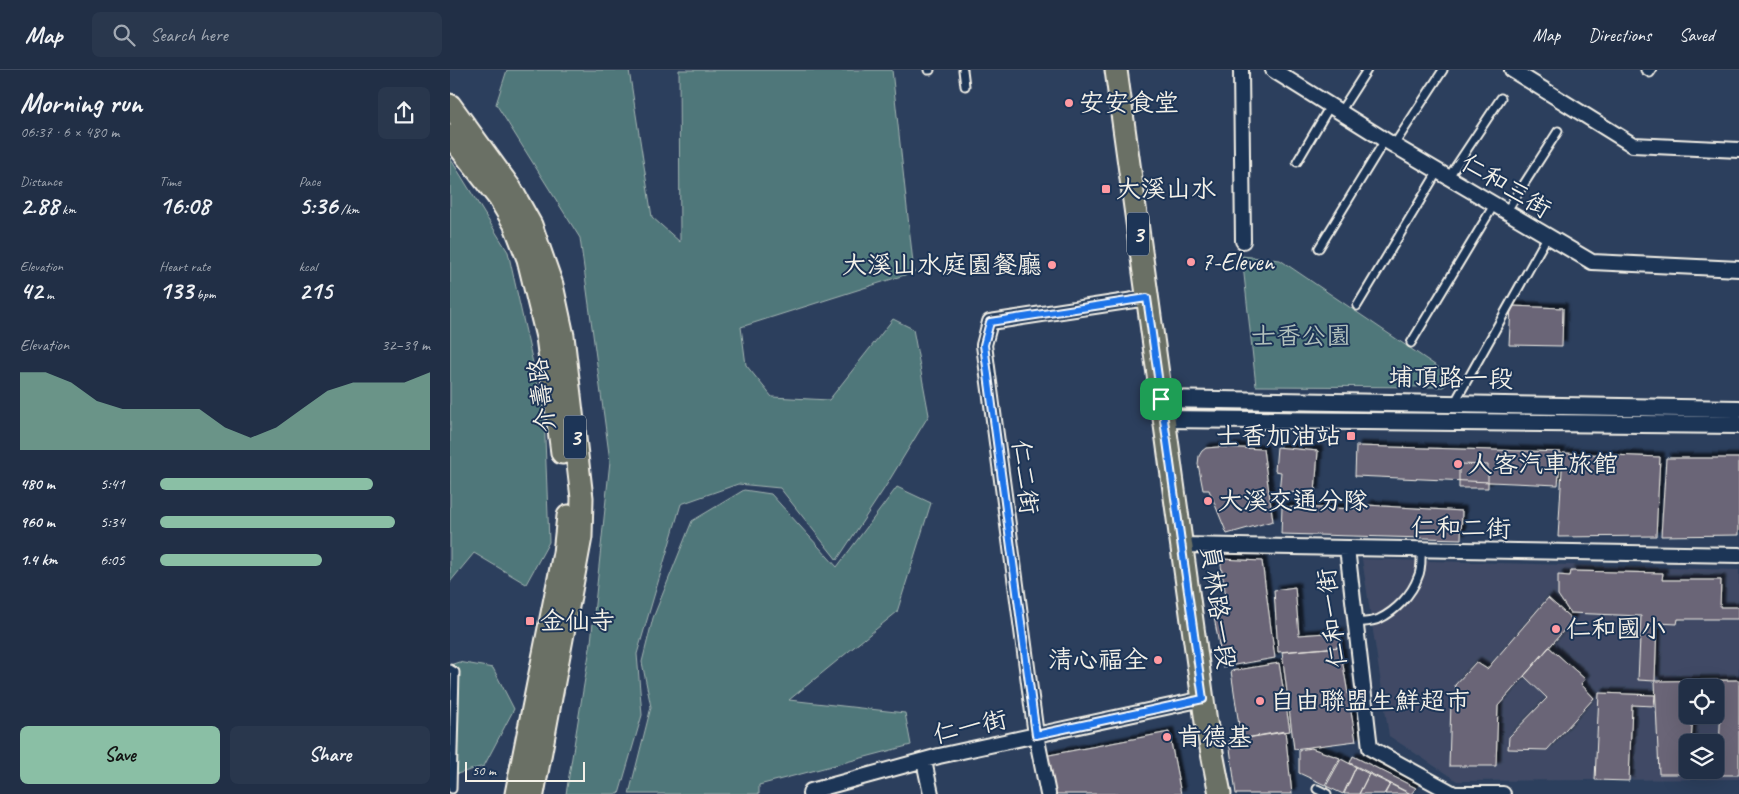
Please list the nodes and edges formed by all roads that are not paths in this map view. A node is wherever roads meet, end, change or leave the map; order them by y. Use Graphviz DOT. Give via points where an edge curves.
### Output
graph roads {
  1 [pos="963,70"];
  2 [pos="1116,70"];
  3 [pos="1241,70"];
  4 [pos="1367,70"];
  5 [pos="1443,70"];
  6 [pos="1512,70"];
  7 [pos="1645,70"];
  8 [pos="1652,70"];
  9 [pos="1283,72"];
  10 [pos="965,86"];
  11 [pos="1501,98"];
  12 [pos="450,105"];
  13 [pos="1335,109"];
  14 [pos="1558,131"];
  15 [pos="450,135"];
  16 [pos="1389,142"];
  17 [pos="1739,150"];
  18 [pos="1297,162"];
  19 [pos="1443,174"];
  20 [pos="1500,209"];
  21 [pos="1547,237"];
  22 [pos="1244,241"];
  23 [pos="1318,248"];
  24 [pos="1739,269"];
  25 [pos="1147,298"];
  26 [pos="1357,306"];
  27 [pos="1410,343"];
  28 [pos="1454,404"];
  29 [pos="1163,409"];
  30 [pos="1739,409"];
  31 [pos="1739,425"];
  32 [pos="1181,545"];
  33 [pos="1347,548"];
  34 [pos="1421,550"];
  35 [pos="1739,555"];
  36 [pos="1356,623"];
  37 [pos="450,669"];
  38 [pos="1203,699"];
  39 [pos="1036,735"];
  40 [pos="924,761"];
  41 [pos="452,789"];
  42 [pos="1317,789"];
  43 [pos="516,794"];
  44 [pos="533,794"];
  45 [pos="810,794"];
  46 [pos="931,794"];
  47 [pos="1048,794"];
  48 [pos="1220,794"];
  49 [pos="1327,794"];
  50 [pos="1503,794"];
  1 -- 10 [label="lane"];
  2 -- 25 [label="main road, 員林路一段 / 3"];
  3 -- 22 [label="street"];
  4 -- 13 [label="lane"];
  5 -- 16 [label="lane"];
  6 -- 17 [label="street" via="1633,145"];
  7 -- 8 [label="lane" via="1650,73"];
  9 -- 13 [label="street, 仁和三街"];
  11 -- 19 [label="lane"];
  12 -- 44 [label="main road, 介壽路 / 3" via="511,189 530,225 552,285 563,336 582,498 581,537"];
  13 -- 16 [label="street, 仁和三街"];
  13 -- 18 [label="lane"];
  14 -- 20 [label="lane"];
  15 -- 43 [label="main road, 介壽路 / 3" via="499,198 514,222 528,259 547,337 567,486 568,528 564,553"];
  16 -- 19 [label="street, 仁和三街"];
  16 -- 23 [label="lane"];
  19 -- 20 [label="street, 仁和三街"];
  19 -- 26 [label="lane"];
  20 -- 21 [label="street, 仁和三街"];
  20 -- 27 [label="lane"];
  21 -- 24 [label="street, 仁和三街" via="1592,262"];
  21 -- 28 [label="lane"];
  25 -- 29 [label="main road, 員林路一段 / 3"];
  25 -- 39 [label="street, 仁二街" via="990,322 984,345"];
  28 -- 29 [label="street, 埔頂路一段"];
  28 -- 30 [label="street, 埔頂路一段"];
  29 -- 31 [label="street, 埔頂路一段"];
  29 -- 32 [label="main road, 員林路一段 / 3"];
  32 -- 33 [label="street, 仁和二街"];
  32 -- 38 [label="main road, 員林路一段 / 3"];
  33 -- 34 [label="street, 仁和二街"];
  33 -- 36 [label="street, 仁和一街"];
  34 -- 35 [label="street, 仁和二街"];
  34 -- 36 [label="lane" via="1419,576 1402,602 1377,620"];
  36 -- 50 [label="street, 仁和一街" via="1370,748 1454,794"];
  37 -- 41 [label="lane" via="455,672"];
  38 -- 39 [label="street, 仁一街"];
  38 -- 48 [label="main road, 員林路一段 / 3"];
  39 -- 40 [label="street, 仁一街"];
  39 -- 47 [label="street, 仁二街"];
  40 -- 45 [label="street, 仁一街" via="811,791"];
  40 -- 46 [label="street"];
  42 -- 49 [label="lane"];
}
